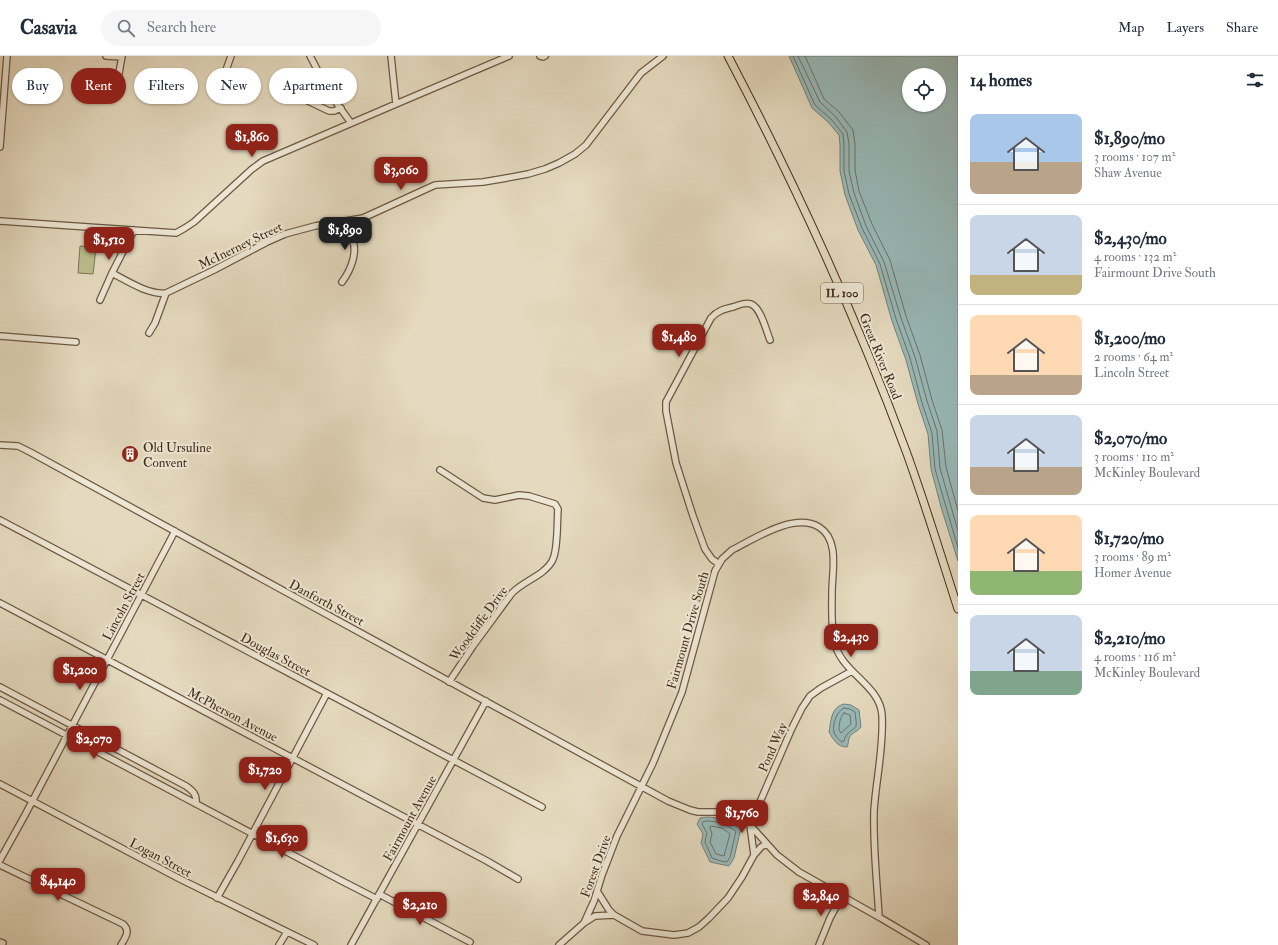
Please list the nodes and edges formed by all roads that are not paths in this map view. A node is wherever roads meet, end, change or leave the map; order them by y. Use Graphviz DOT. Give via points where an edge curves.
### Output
graph roads {
  1 [pos="7,56"];
  2 [pos="106,56"];
  3 [pos="231,56"];
  4 [pos="310,56"];
  5 [pos="391,56"];
  6 [pos="509,56"];
  7 [pos="663,56"];
  8 [pos="728,56"];
  9 [pos="122,57"];
  10 [pos="120,68"];
  11 [pos="226,68"];
  12 [pos="314,104"];
  13 [pos="396,104"];
  14 [pos="341,108"];
  15 [pos="351,123"];
  16 [pos="1,124"];
  17 [pos="0,147"];
  18 [pos="0,221"];
  19 [pos="338,222"];
  20 [pos="134,230"];
  21 [pos="112,273"];
  22 [pos="342,282"];
  23 [pos="166,293"];
  24 [pos="100,300"];
  25 [pos="149,333"];
  26 [pos="0,336"];
  27 [pos="770,340"];
  28 [pos="76,342"];
  29 [pos="0,445"];
  30 [pos="440,470"];
  31 [pos="0,520"];
  32 [pos="175,530"];
  33 [pos="718,564"];
  34 [pos="141,594"];
  35 [pos="0,604"];
  36 [pos="958,609"];
  37 [pos="107,660"];
  38 [pos="852,671"];
  39 [pos="450,682"];
  40 [pos="0,687"];
  41 [pos="327,693"];
  42 [pos="0,700"];
  43 [pos="486,701"];
  44 [pos="72,725"];
  45 [pos="67,735"];
  46 [pos="292,758"];
  47 [pos="454,760"];
  48 [pos="0,784"];
  49 [pos="640,786"];
  50 [pos="32,802"];
  51 [pos="196,804"];
  52 [pos="542,807"];
  53 [pos="418,825"];
  54 [pos="750,825"];
  55 [pos="252,834"];
  56 [pos="766,844"];
  57 [pos="754,855"];
  58 [pos="0,860"];
  59 [pos="0,864"];
  60 [pos="518,879"];
  61 [pos="598,891"];
  62 [pos="378,896"];
  63 [pos="842,896"];
  64 [pos="217,898"];
  65 [pos="614,916"];
  66 [pos="879,917"];
  67 [pos="584,923"];
  68 [pos="287,932"];
  69 [pos="470,942"];
  70 [pos="121,945"];
  71 [pos="279,945"];
  72 [pos="314,945"];
  73 [pos="351,945"];
  74 [pos="559,945"];
  75 [pos="819,945"];
  76 [pos="926,945"];
  1 -- 16 [label="street"];
  2 -- 9 [label="street"];
  3 -- 11 [label="street"];
  4 -- 14 [label="street"];
  5 -- 13 [label="street"];
  6 -- 13 [label="street"];
  7 -- 19 [label="street, McInerney Street" via="641,73 586,145 559,163 528,174 501,179 435,185 364,218"];
  8 -- 36 [label="main road, Great River Road / IL 100" via="802,206 870,360 906,452"];
  9 -- 10 [label="street"];
  12 -- 14 [label="street" via="329,111"];
  13 -- 15 [label="street"];
  14 -- 15 [label="street"];
  15 -- 20 [label="street" via="263,161 182,230 172,233"];
  16 -- 17 [label="street"];
  18 -- 20 [label="street"];
  19 -- 22 [label="street" via="355,246 351,265"];
  19 -- 23 [label="street, McInerney Street" via="304,228 273,239"];
  20 -- 21 [label="street"];
  21 -- 23 [label="street" via="150,291"];
  21 -- 24 [label="street"];
  23 -- 25 [label="street"];
  26 -- 28 [label="street"];
  27 -- 33 [label="street" via="760,313 752,304 740,304 717,312 666,402 674,454 689,502 705,549"];
  29 -- 32 [label="street, Danforth Street" via="23,448"];
  30 -- 39 [label="street, Woodcliffe Drive" via="483,498 495,500 519,495 530,496 555,504 558,509 553,561 512,593"];
  31 -- 34 [label="street, Douglas Street"];
  32 -- 34 [label="street, Lincoln Street"];
  32 -- 39 [label="street, Danforth Street"];
  33 -- 38 [label="street, Fairmount Drive South" via="732,550 786,525 801,523 819,528 828,538 833,553 833,640 838,654"];
  33 -- 49 [label="street, Fairmount Drive South" via="682,692"];
  34 -- 37 [label="street, Lincoln Street"];
  34 -- 41 [label="street, Douglas Street"];
  35 -- 37 [label="street, McPherson Avenue"];
  37 -- 44 [label="street, Lincoln Street"];
  37 -- 46 [label="street, McPherson Avenue"];
  38 -- 54 [label="street, Pond Way" via="810,696 802,708"];
  38 -- 66 [label="street, Fairmount Drive South" via="877,699 882,716 874,823"];
  39 -- 43 [label="street, Danforth Street"];
  40 -- 44 [label="street"];
  41 -- 46 [label="street"];
  41 -- 47 [label="street, Douglas Street"];
  42 -- 45 [label="street"];
  43 -- 47 [label="street, Fairmount Avenue"];
  43 -- 49 [label="street, Danforth Street"];
  44 -- 45 [label="street, Lincoln Street"];
  44 -- 51 [label="street" via="186,786 195,793"];
  45 -- 50 [label="street, Lincoln Street"];
  45 -- 51 [label="street"];
  46 -- 53 [label="street, McPherson Avenue"];
  46 -- 55 [label="street"];
  47 -- 52 [label="street, Douglas Street"];
  47 -- 53 [label="street, Fairmount Avenue"];
  48 -- 50 [label="street, Logan Street"];
  49 -- 54 [label="street, Danforth Street" via="681,807 698,812 727,812"];
  49 -- 61 [label="street, Forest Drive" via="611,852"];
  50 -- 58 [label="street, Lincoln Street"];
  50 -- 64 [label="street, Logan Street"];
  51 -- 55 [label="street"];
  53 -- 60 [label="street, McPherson Avenue"];
  53 -- 62 [label="street, Fairmount Avenue"];
  54 -- 56 [label="street, Danforth Street"];
  54 -- 57 [label="street"];
  55 -- 62 [label="street"];
  55 -- 64 [label="street"];
  56 -- 57 [label="street"];
  56 -- 63 [label="street, Danforth Street" via="799,872"];
  57 -- 65 [label="street" via="728,898 699,927 688,933 674,935 642,931"];
  59 -- 70 [label="street" via="123,924 128,932"];
  61 -- 65 [label="street"];
  61 -- 67 [label="street, Forest Drive"];
  62 -- 69 [label="street"];
  62 -- 73 [label="street, Fairmount Avenue"];
  63 -- 66 [label="street, Danforth Street"];
  63 -- 75 [label="street"];
  64 -- 68 [label="street, Logan Street"];
  65 -- 67 [label="street" via="595,916"];
  66 -- 76 [label="street, Danforth Street"];
  67 -- 74 [label="street, Forest Drive"];
  68 -- 71 [label="street"];
  68 -- 72 [label="street, Logan Street"];
}
